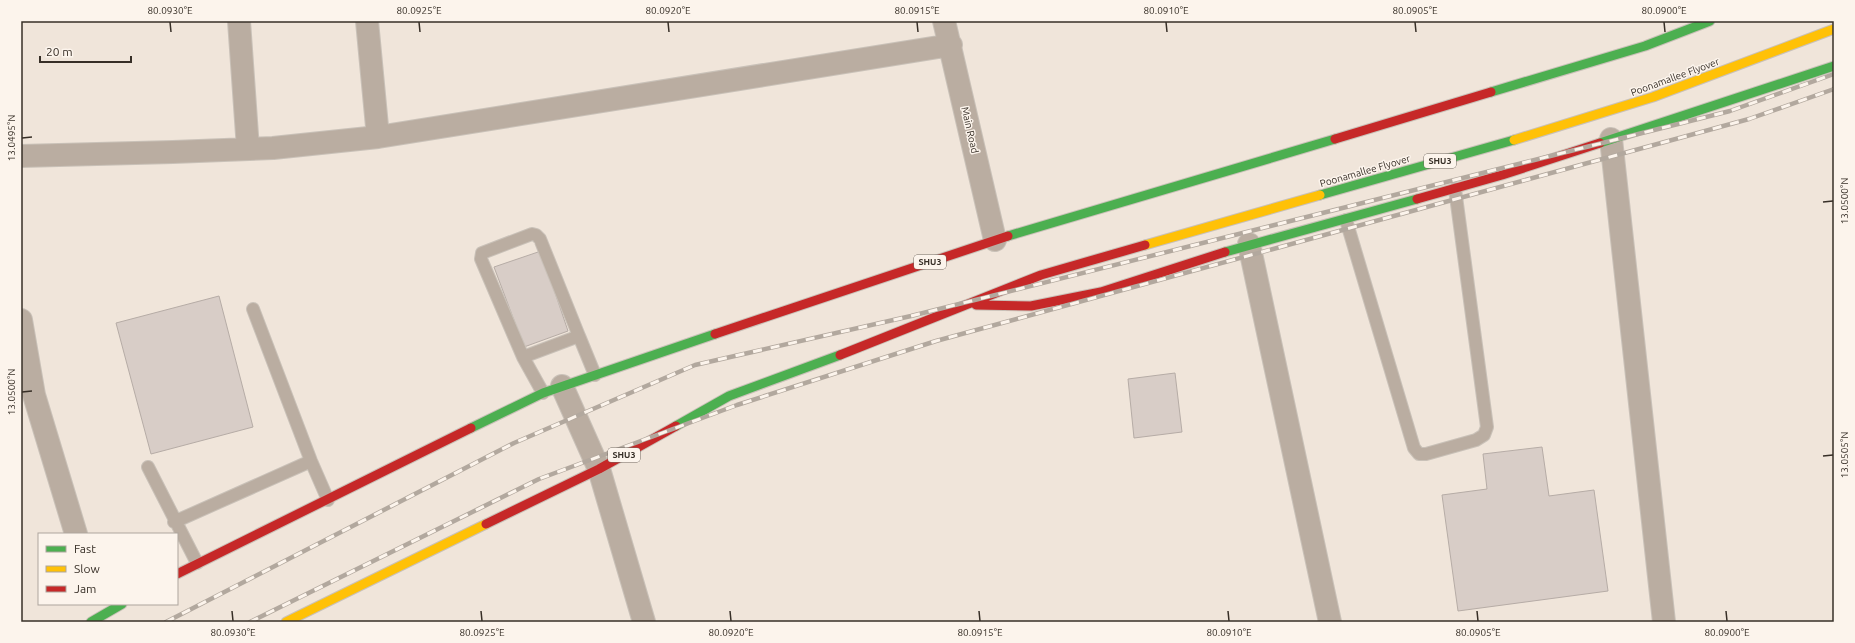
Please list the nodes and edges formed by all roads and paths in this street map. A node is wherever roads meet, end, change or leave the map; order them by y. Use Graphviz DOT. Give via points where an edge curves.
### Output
graph roads {
  1 [pos="239,21"];
  2 [pos="367,21"];
  3 [pos="944,21"];
  4 [pos="1710,21"];
  5 [pos="1834,29"];
  6 [pos="951,45"];
  7 [pos="1834,66"];
  8 [pos="378,137"];
  9 [pos="1611,139"];
  10 [pos="248,149"];
  11 [pos="21,156"];
  12 [pos="1455,189"];
  13 [pos="1346,220"];
  14 [pos="994,240"];
  15 [pos="1249,244"];
  16 [pos="969,305"];
  17 [pos="253,309"];
  18 [pos="21,320"];
  19 [pos="579,336"];
  20 [pos="523,357"];
  21 [pos="595,375"];
  22 [pos="552,390"];
  23 [pos="311,461"];
  24 [pos="148,467"];
  25 [pos="599,469"];
  26 [pos="328,500"];
  27 [pos="174,522"];
  28 [pos="76,533"];
  29 [pos="197,563"];
  30 [pos="178,573"];
  31 [pos="119,605"];
  32 [pos="96,614"];
  33 [pos="286,622"];
  34 [pos="644,622"];
  35 [pos="1330,622"];
  36 [pos="1664,622"];
  1 -- 10 [label="street"];
  2 -- 8 [label="street"];
  3 -- 6 [label="street, Main Road"];
  4 -- 14 [label="main road, SHU3" via="1645,46"];
  5 -- 16 [label="main road, Poonamallee Flyover / SHU3" via="1689,84 1594,116 1041,275"];
  6 -- 8 [label="street"];
  6 -- 14 [label="street, Main Road"];
  7 -- 9 [label="main road"];
  8 -- 10 [label="street"];
  9 -- 12 [label="main road"];
  9 -- 36 [label="street"];
  10 -- 11 [label="street"];
  12 -- 13 [label="main road"];
  12 -- 13 [label="lane" via="1487,427 1484,435 1476,440 1426,454 1419,454 1414,448"];
  13 -- 15 [label="main road"];
  14 -- 21 [label="main road, SHU3"];
  15 -- 16 [label="main road" via="1101,292 1031,306"];
  15 -- 35 [label="street"];
  16 -- 25 [label="main road, SHU3" via="729,396"];
  17 -- 23 [label="lane"];
  18 -- 28 [label="street" via="34,395"];
  19 -- 20 [label="lane"];
  19 -- 20 [label="lane" via="540,239 532,234 482,253 481,259"];
  19 -- 21 [label="lane"];
  20 -- 22 [label="lane"];
  21 -- 22 [label="main road, SHU3"];
  22 -- 25 [label="street"];
  22 -- 26 [label="main road, SHU3"];
  23 -- 26 [label="lane"];
  23 -- 27 [label="lane"];
  24 -- 27 [label="lane"];
  25 -- 33 [label="main road, SHU3"];
  25 -- 34 [label="street"];
  26 -- 29 [label="main road, SHU3"];
  27 -- 29 [label="lane"];
  29 -- 30 [label="main road, SHU3"];
  31 -- 32 [label="main road"];
}
